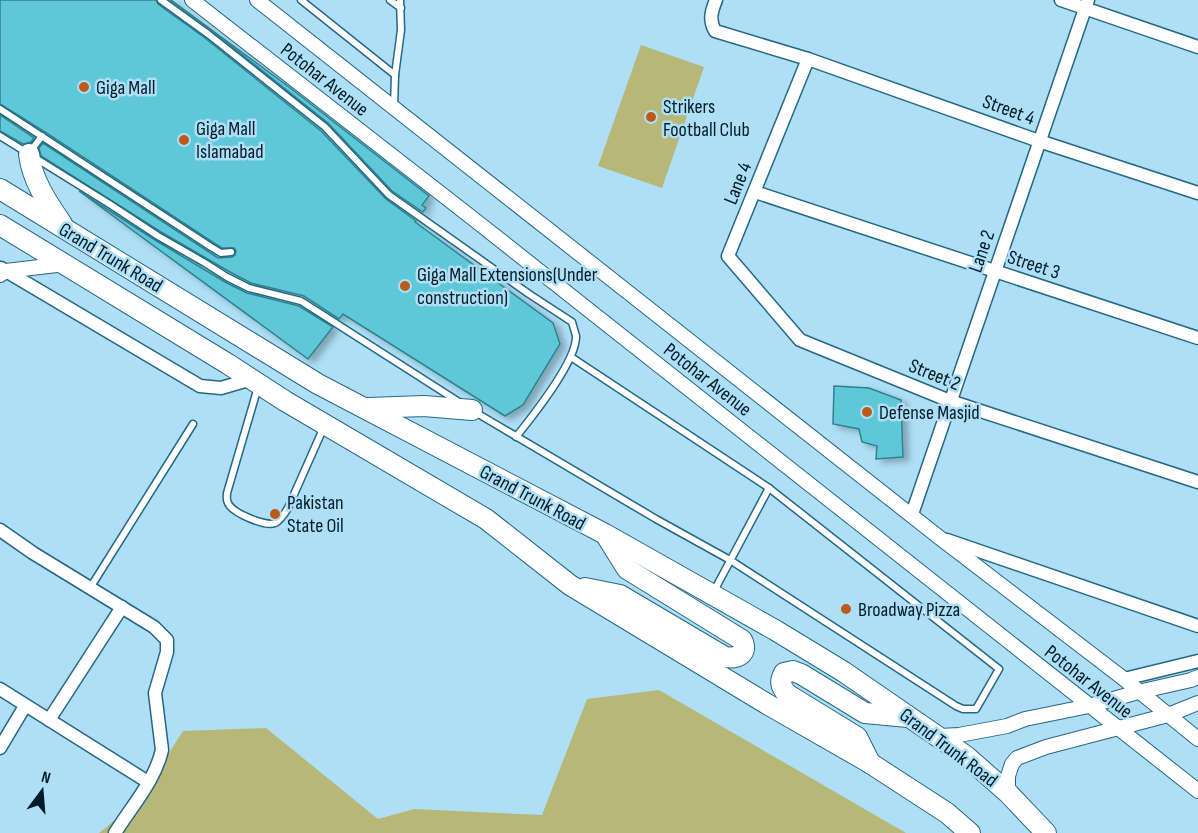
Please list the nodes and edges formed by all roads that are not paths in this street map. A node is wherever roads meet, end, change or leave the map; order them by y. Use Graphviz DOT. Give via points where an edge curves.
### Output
graph roads {
  1 [pos="161,0"];
  2 [pos="192,0"];
  3 [pos="257,0"];
  4 [pos="301,0"];
  5 [pos="390,0"];
  6 [pos="400,0"];
  7 [pos="716,0"];
  8 [pos="1061,0"];
  9 [pos="1086,4"];
  10 [pos="401,8"];
  11 [pos="1198,47"];
  12 [pos="808,59"];
  13 [pos="394,75"];
  14 [pos="394,108"];
  15 [pos="0,109"];
  16 [pos="0,136"];
  17 [pos="42,136"];
  18 [pos="1039,141"];
  19 [pos="29,154"];
  20 [pos="0,189"];
  21 [pos="754,192"];
  22 [pos="1198,193"];
  23 [pos="0,225"];
  24 [pos="65,229"];
  25 [pos="231,252"];
  26 [pos="728,256"];
  27 [pos="65,264"];
  28 [pos="2,271"];
  29 [pos="995,271"];
  30 [pos="1198,338"];
  31 [pos="571,357"];
  32 [pos="256,382"];
  33 [pos="950,401"];
  34 [pos="365,408"];
  35 [pos="472,410"];
  36 [pos="193,424"];
  37 [pos="326,424"];
  38 [pos="516,437"];
  39 [pos="1198,482"];
  40 [pos="769,488"];
  41 [pos="912,514"];
  42 [pos="0,530"];
  43 [pos="606,534"];
  44 [pos="940,538"];
  45 [pos="730,560"];
  46 [pos="570,585"];
  47 [pos="90,588"];
  48 [pos="711,595"];
  49 [pos="122,607"];
  50 [pos="1198,626"];
  51 [pos="1198,661"];
  52 [pos="1198,677"];
  53 [pos="1124,680"];
  54 [pos="0,689"];
  55 [pos="1138,692"];
  56 [pos="1198,703"];
  57 [pos="26,706"];
  58 [pos="1089,706"];
  59 [pos="1168,716"];
  60 [pos="910,717"];
  61 [pos="49,720"];
  62 [pos="1117,728"];
  63 [pos="940,736"];
  64 [pos="1197,737"];
  65 [pos="0,748"];
  66 [pos="870,762"];
  67 [pos="148,782"];
  68 [pos="1198,791"];
  69 [pos="1008,792"];
  70 [pos="114,833"];
  71 [pos="970,833"];
  72 [pos="1046,833"];
  1 -- 31 [label="lane" via="325,128 389,195 572,322 576,337"];
  2 -- 58 [label="street, Potohar Avenue"];
  3 -- 14 [label="street, Potohar Avenue"];
  4 -- 13 [label="lane"];
  5 -- 10 [label="lane"];
  6 -- 10 [label="lane"];
  7 -- 12 [label="street, Street 4" via="711,14 715,31"];
  8 -- 9 [label="street"];
  9 -- 11 [label="street"];
  9 -- 18 [label="street, Lane 2"];
  10 -- 13 [label="lane"];
  12 -- 18 [label="street, Street 4"];
  12 -- 21 [label="street, Lane 4"];
  13 -- 14 [label="lane"];
  14 -- 41 [label="street, Potohar Avenue"];
  15 -- 17 [label="lane"];
  16 -- 19 [label="lane"];
  17 -- 19 [label="lane"];
  17 -- 25 [label="lane" via="211,247 221,253"];
  18 -- 22 [label="street, Street 4"];
  18 -- 29 [label="street, Lane 2"];
  19 -- 24 [label="highway" via="45,199"];
  19 -- 35 [label="lane" via="227,277 249,288 301,301"];
  20 -- 24 [label="highway, Grand Trunk Road"];
  21 -- 26 [label="street, Lane 4"];
  21 -- 29 [label="street, Street 3"];
  23 -- 27 [label="highway, Grand Trunk Road"];
  24 -- 34 [label="highway, Grand Trunk Road" via="318,384"];
  26 -- 33 [label="street, Street 2" via="800,339"];
  27 -- 28 [label="street"];
  27 -- 32 [label="highway, Grand Trunk Road"];
  28 -- 32 [label="street" via="200,386 221,388"];
  29 -- 30 [label="street, Street 3"];
  29 -- 33 [label="street, Lane 2"];
  31 -- 38 [label="lane"];
  31 -- 40 [label="lane"];
  32 -- 37 [label="highway, Grand Trunk Road"];
  32 -- 37 [label="lane" via="227,493 228,503 243,516 267,524 282,517"];
  33 -- 39 [label="street, Street 2"];
  33 -- 41 [label="street, Lane 2"];
  34 -- 35 [label="highway" via="424,406"];
  34 -- 43 [label="highway, Grand Trunk Road"];
  35 -- 38 [label="lane"];
  36 -- 47 [label="lane"];
  37 -- 46 [label="highway, Grand Trunk Road" via="486,519"];
  38 -- 45 [label="lane"];
  40 -- 45 [label="lane"];
  40 -- 45 [label="lane" via="999,669 976,709 963,709"];
  41 -- 44 [label="street, Potohar Avenue"];
  42 -- 47 [label="street"];
  43 -- 46 [label="highway" via="627,569 742,640 744,650 740,656 725,657 620,595"];
  43 -- 48 [label="highway, Grand Trunk Road"];
  44 -- 50 [label="street"];
  44 -- 53 [label="street, Potohar Avenue"];
  45 -- 48 [label="lane"];
  46 -- 66 [label="highway, Grand Trunk Road"];
  47 -- 49 [label="street"];
  48 -- 60 [label="highway, Grand Trunk Road" via="844,672"];
  49 -- 61 [label="street"];
  49 -- 67 [label="street" via="167,640 154,693 162,750"];
  51 -- 53 [label="street"];
  52 -- 55 [label="street"];
  53 -- 55 [label="street, Potohar Avenue"];
  54 -- 57 [label="street"];
  55 -- 58 [label="street"];
  55 -- 59 [label="street, Potohar Avenue"];
  56 -- 59 [label="street"];
  57 -- 61 [label="street"];
  57 -- 65 [label="street"];
  58 -- 62 [label="street, Potohar Avenue"];
  58 -- 63 [label="street" via="1007,726"];
  59 -- 62 [label="street"];
  59 -- 64 [label="street, Potohar Avenue"];
  60 -- 63 [label="highway, Grand Trunk Road"];
  60 -- 66 [label="highway" via="865,713 801,674 784,673 782,688 787,694 857,736"];
  61 -- 67 [label="street"];
  62 -- 68 [label="street, Potohar Avenue"];
  62 -- 69 [label="street" via="1017,758 1008,776"];
  63 -- 69 [label="highway, Grand Trunk Road"];
  66 -- 71 [label="highway, Grand Trunk Road"];
  67 -- 70 [label="street"];
  69 -- 72 [label="highway, Grand Trunk Road"];
}
